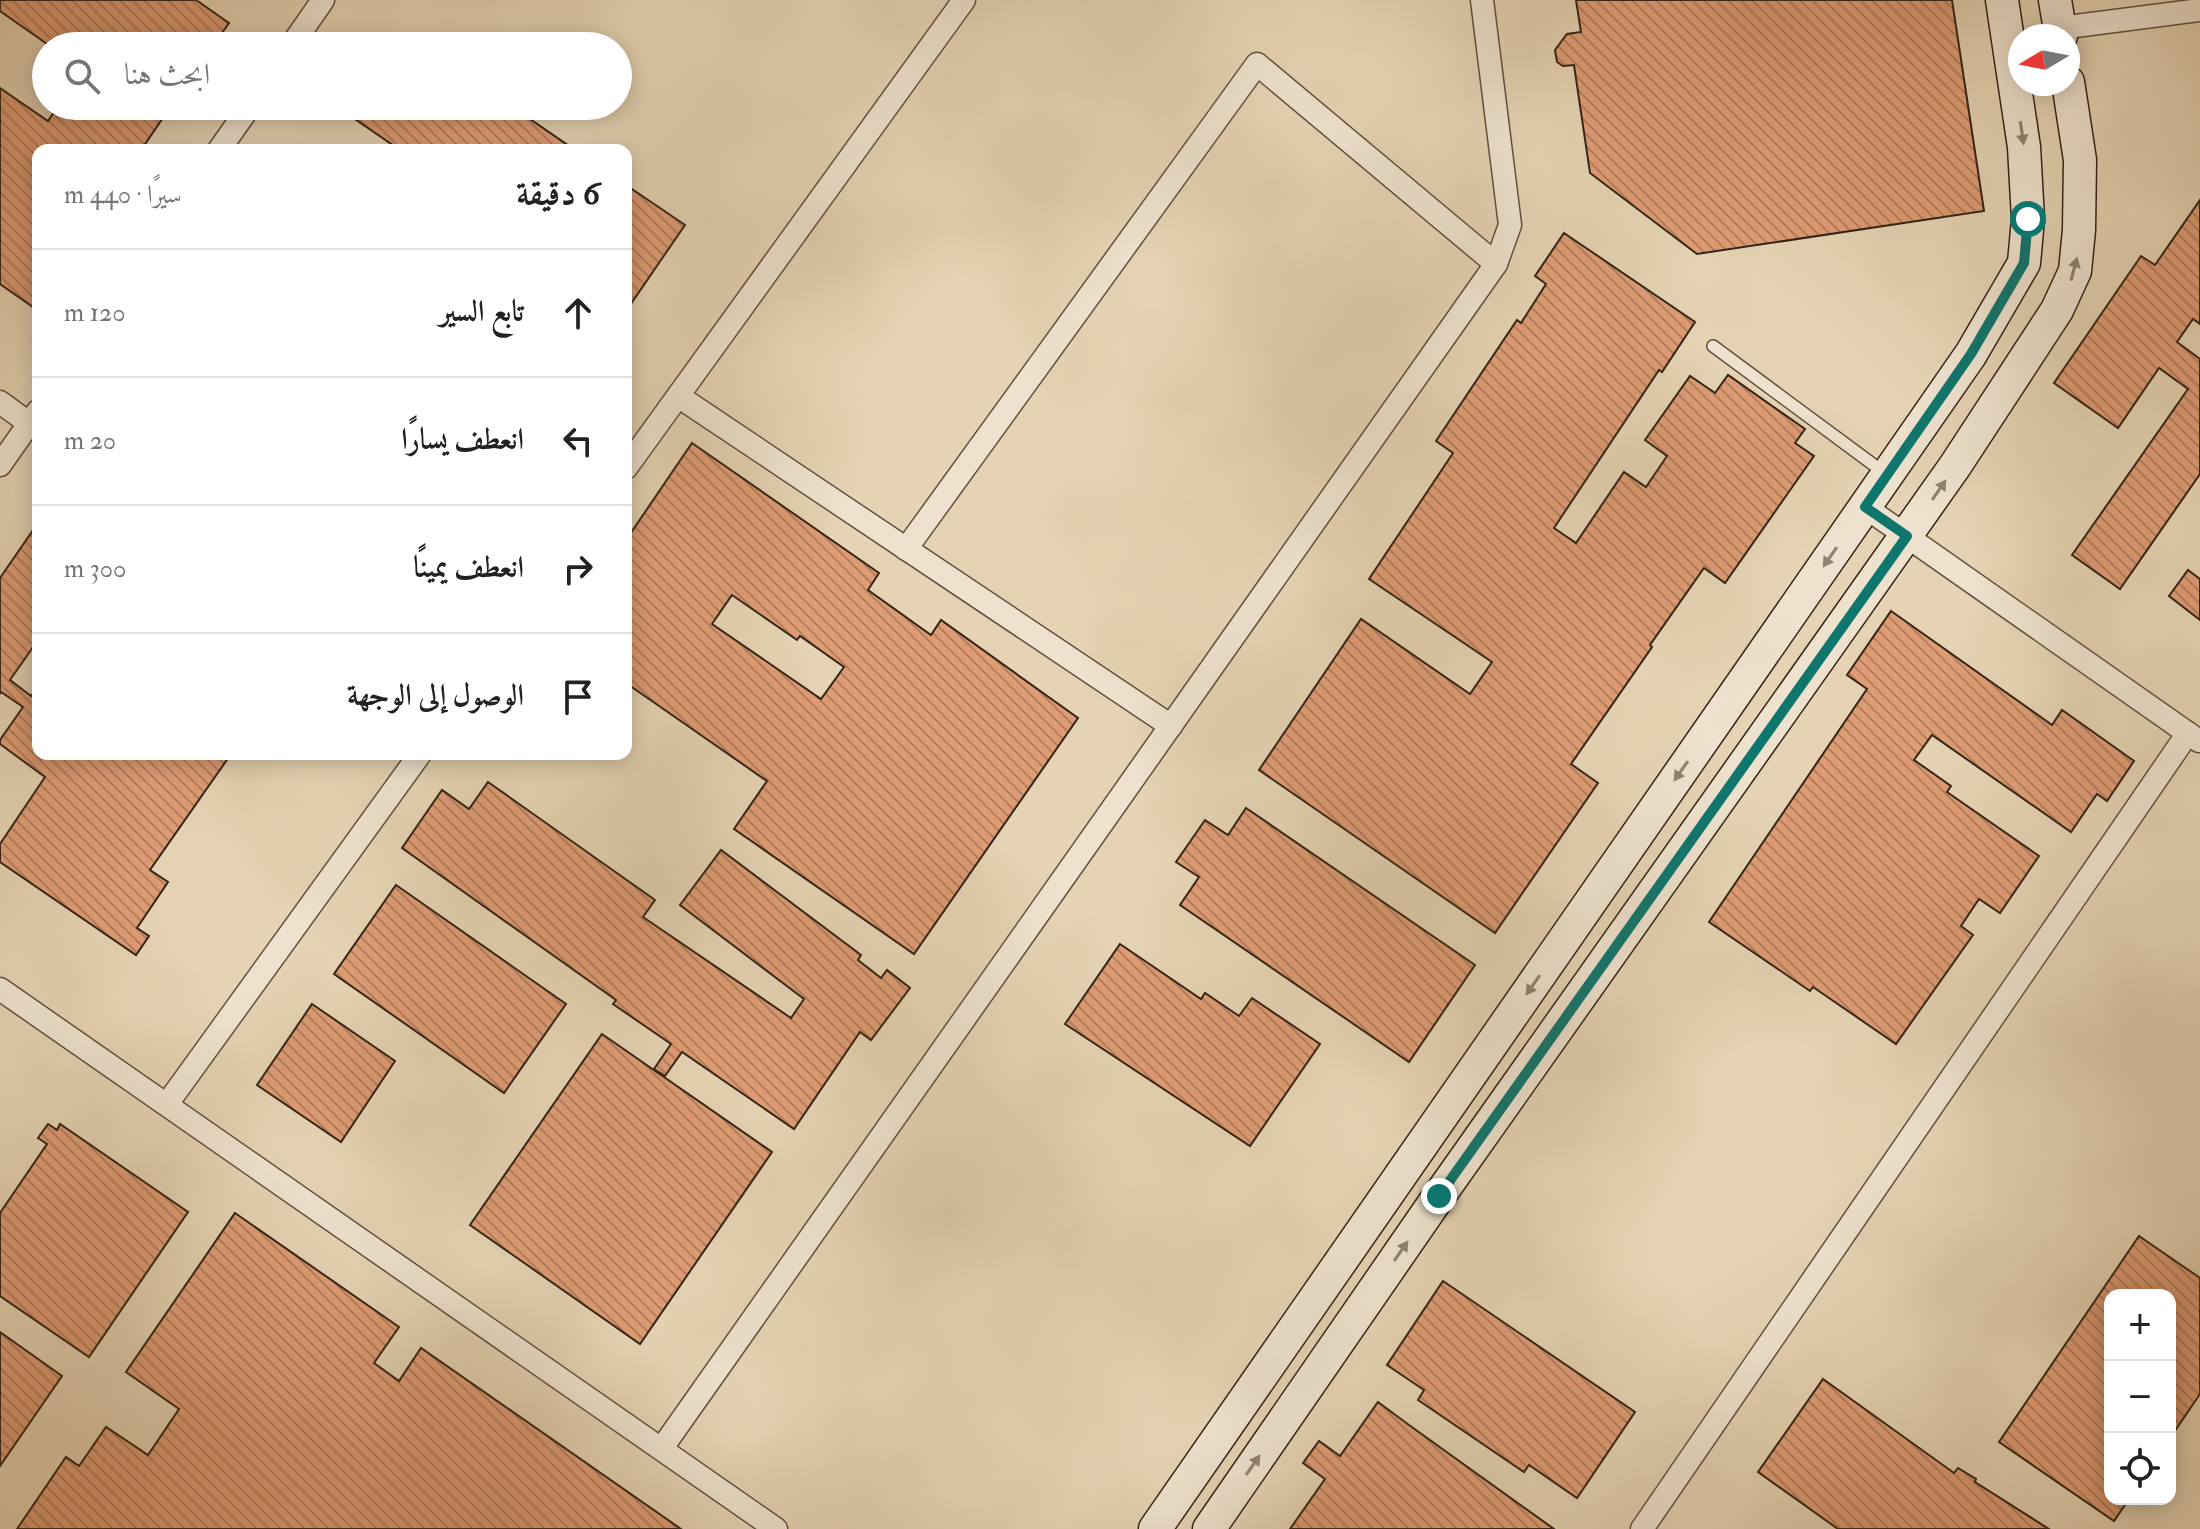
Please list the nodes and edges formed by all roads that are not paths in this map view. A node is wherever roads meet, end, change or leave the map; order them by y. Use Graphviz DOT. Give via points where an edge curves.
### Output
graph roads {
  1 [pos="323,0"];
  2 [pos="964,0"];
  3 [pos="1482,0"];
  4 [pos="2002,0"];
  5 [pos="2200,10"];
  6 [pos="2059,21"];
  7 [pos="301,32"];
  8 [pos="2070,96"];
  9 [pos="240,120"];
  10 [pos="223,144"];
  11 [pos="1496,264"];
  12 [pos="1713,346"];
  13 [pos="678,396"];
  14 [pos="0,402"];
  15 [pos="32,417"];
  16 [pos="32,421"];
  17 [pos="632,460"];
  18 [pos="0,465"];
  19 [pos="1886,474"];
  20 [pos="1865,507"];
  21 [pos="1907,536"];
  22 [pos="906,549"];
  23 [pos="1171,726"];
  24 [pos="2194,737"];
  25 [pos="416,760"];
  26 [pos="0,989"];
  27 [pos="167,1104"];
  28 [pos="662,1448"];
  29 [pos="776,1529"];
  30 [pos="1155,1529"];
  31 [pos="1209,1529"];
  32 [pos="1642,1529"];
  1 -- 7 [label="street"];
  2 -- 13 [label="street"];
  3 -- 11 [label="street" via="1510,225"];
  4 -- 19 [label="main road, one-way" via="2024,147 2024,263 1971,354"];
  5 -- 6 [label="street"];
  21 -- 8 [label="main road, one-way" via="2057,310 2075,271 2080,160"];
  9 -- 10 [label="street"];
  11 -- 22 [label="street" via="1257,64"];
  11 -- 23 [label="street"];
  12 -- 19 [label="lane"];
  13 -- 17 [label="street"];
  13 -- 22 [label="street"];
  14 -- 15 [label="street"];
  16 -- 18 [label="street"];
  19 -- 20 [label="main road"];
  20 -- 21 [label="street"];
  20 -- 30 [label="main road, one-way"];
  21 -- 24 [label="street"];
  31 -- 21 [label="main road, one-way"];
  22 -- 23 [label="street"];
  23 -- 28 [label="street"];
  24 -- 32 [label="street"];
  25 -- 27 [label="street"];
  26 -- 27 [label="street"];
  27 -- 28 [label="street"];
  28 -- 29 [label="street"];
}
